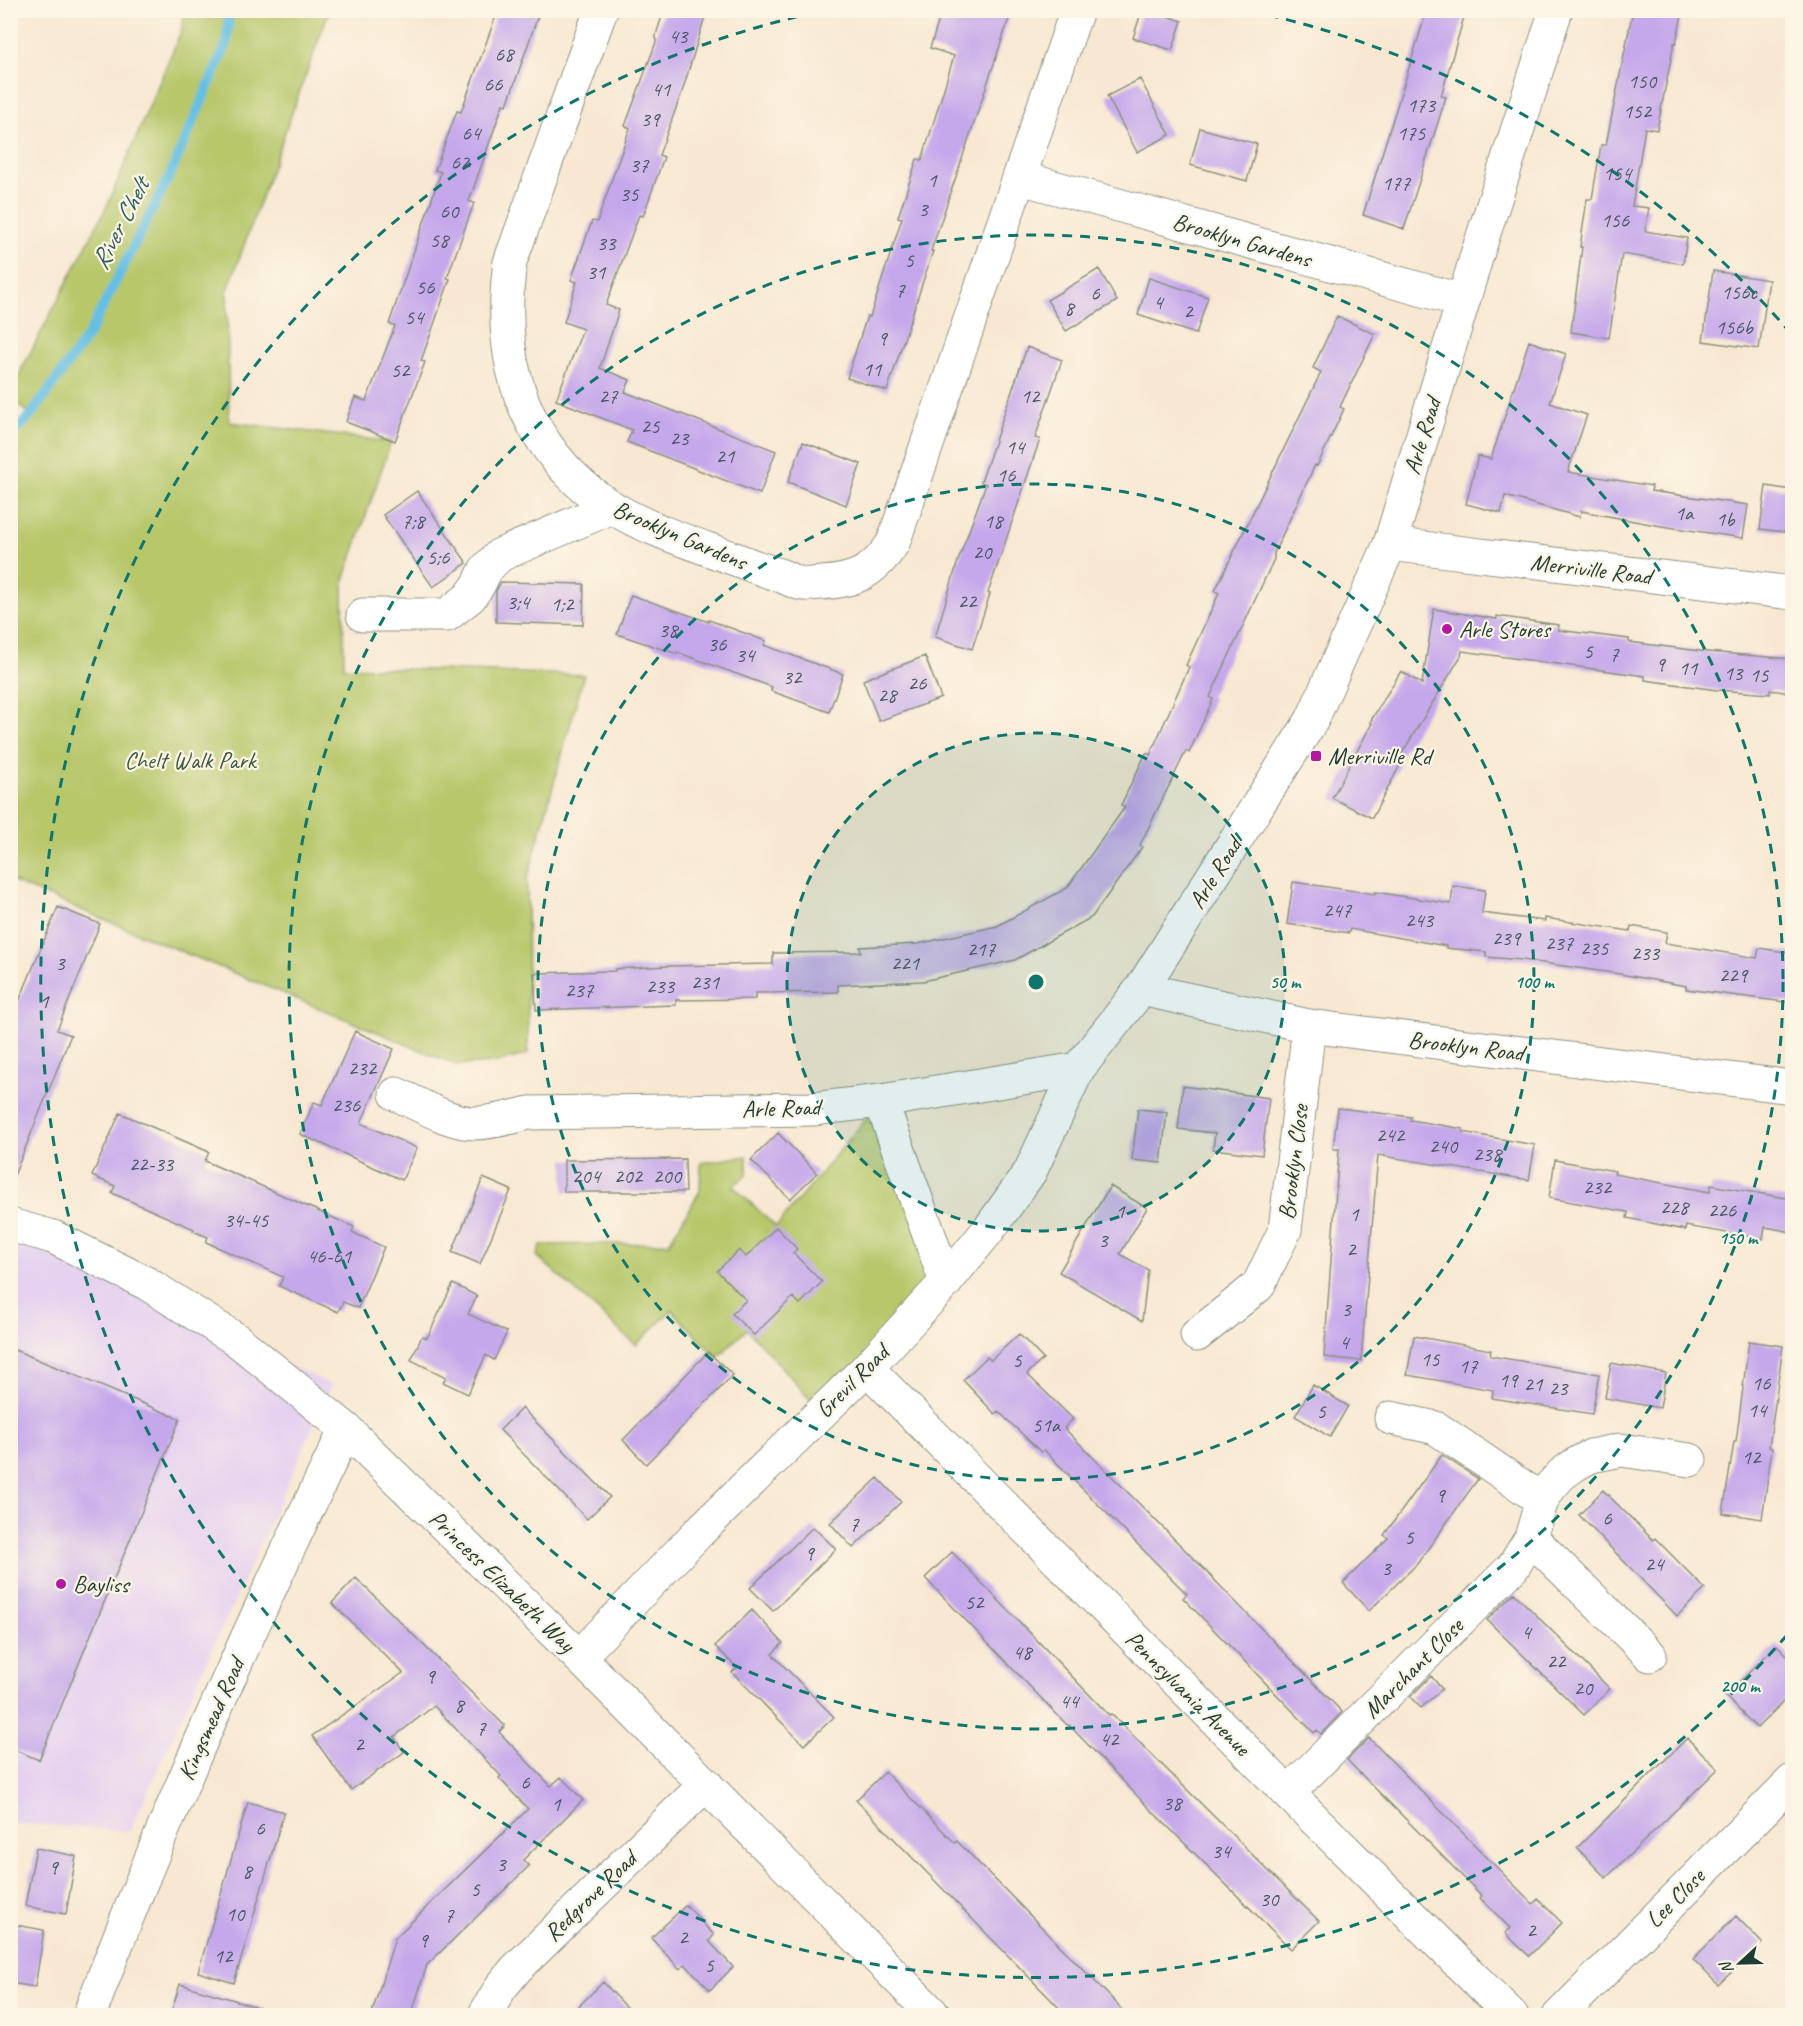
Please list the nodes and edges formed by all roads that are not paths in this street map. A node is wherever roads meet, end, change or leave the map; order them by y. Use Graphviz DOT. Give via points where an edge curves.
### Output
graph roads {
  1 [pos="601,10"];
  2 [pos="1077,10"];
  3 [pos="1556,10"];
  4 [pos="1020,178"];
  5 [pos="1463,301"];
  6 [pos="610,508"];
  7 [pos="1390,544"];
  8 [pos="1792,593"];
  9 [pos="363,615"];
  10 [pos="1142,989"];
  11 [pos="1310,1026"];
  12 [pos="1078,1069"];
  13 [pos="1792,1088"];
  14 [pos="396,1094"];
  15 [pos="881,1101"];
  16 [pos="10,1225"];
  17 [pos="946,1282"];
  18 [pos="1197,1335"];
  19 [pos="867,1368"];
  20 [pos="1391,1418"];
  21 [pos="346,1429"];
  22 [pos="1690,1460"];
  23 [pos="1542,1500"];
  24 [pos="1531,1538"];
  25 [pos="1650,1655"];
  26 [pos="579,1657"];
  27 [pos="1792,1781"];
  28 [pos="706,1785"];
  29 [pos="1288,1793"];
  30 [pos="88,2016"];
  31 [pos="484,2016"];
  32 [pos="935,2016"];
  33 [pos="1512,2016"];
  34 [pos="1559,2016"];
  1 -- 6 [label="street, Brooklyn Gardens" via="510,262 506,320 514,376 539,434 559,462"];
  2 -- 4 [label="street, Brooklyn Gardens"];
  3 -- 5 [label="street, Arle Road"];
  4 -- 5 [label="street, Brooklyn Gardens"];
  4 -- 6 [label="street, Brooklyn Gardens" via="893,543 871,568 840,582 802,584 640,524"];
  5 -- 7 [label="street, Arle Road"];
  6 -- 9 [label="street" via="500,555 486,569 470,597 447,615"];
  7 -- 8 [label="street, Merriville Road"];
  7 -- 10 [label="street, Arle Road" via="1312,720"];
  10 -- 11 [label="street, Brooklyn Road"];
  10 -- 12 [label="street, Arle Road"];
  11 -- 13 [label="street, Brooklyn Road"];
  11 -- 18 [label="street, Brooklyn Close" via="1285,1230 1258,1286"];
  12 -- 15 [label="street, Arle Road"];
  12 -- 17 [label="street, Grevil Road" via="1030,1172"];
  14 -- 15 [label="street, Arle Road" via="455,1120 472,1123 529,1113 812,1109"];
  15 -- 17 [label="street"];
  16 -- 21 [label="street, Princess Elizabeth Way" via="53,1237 146,1282 237,1340"];
  17 -- 19 [label="street, Grevil Road"];
  19 -- 26 [label="street, Grevil Road" via="699,1532"];
  19 -- 29 [label="street, Pennsylvania Avenue"];
  20 -- 23 [label="street" via="1436,1428"];
  21 -- 26 [label="street, Princess Elizabeth Way"];
  21 -- 30 [label="street, Kingsmead Road" via="209,1721"];
  22 -- 23 [label="street, Marchant Close" via="1621,1450 1598,1454 1563,1474"];
  23 -- 24 [label="street, Marchant Close"];
  24 -- 25 [label="street"];
  24 -- 29 [label="street, Marchant Close" via="1513,1567"];
  26 -- 28 [label="street, Princess Elizabeth Way"];
  27 -- 34 [label="street, Lee Close"];
  28 -- 31 [label="street, Redgrove Road" via="516,1969"];
  28 -- 32 [label="street, Princess Elizabeth Way"];
  29 -- 33 [label="street, Pennsylvania Avenue"];
}
